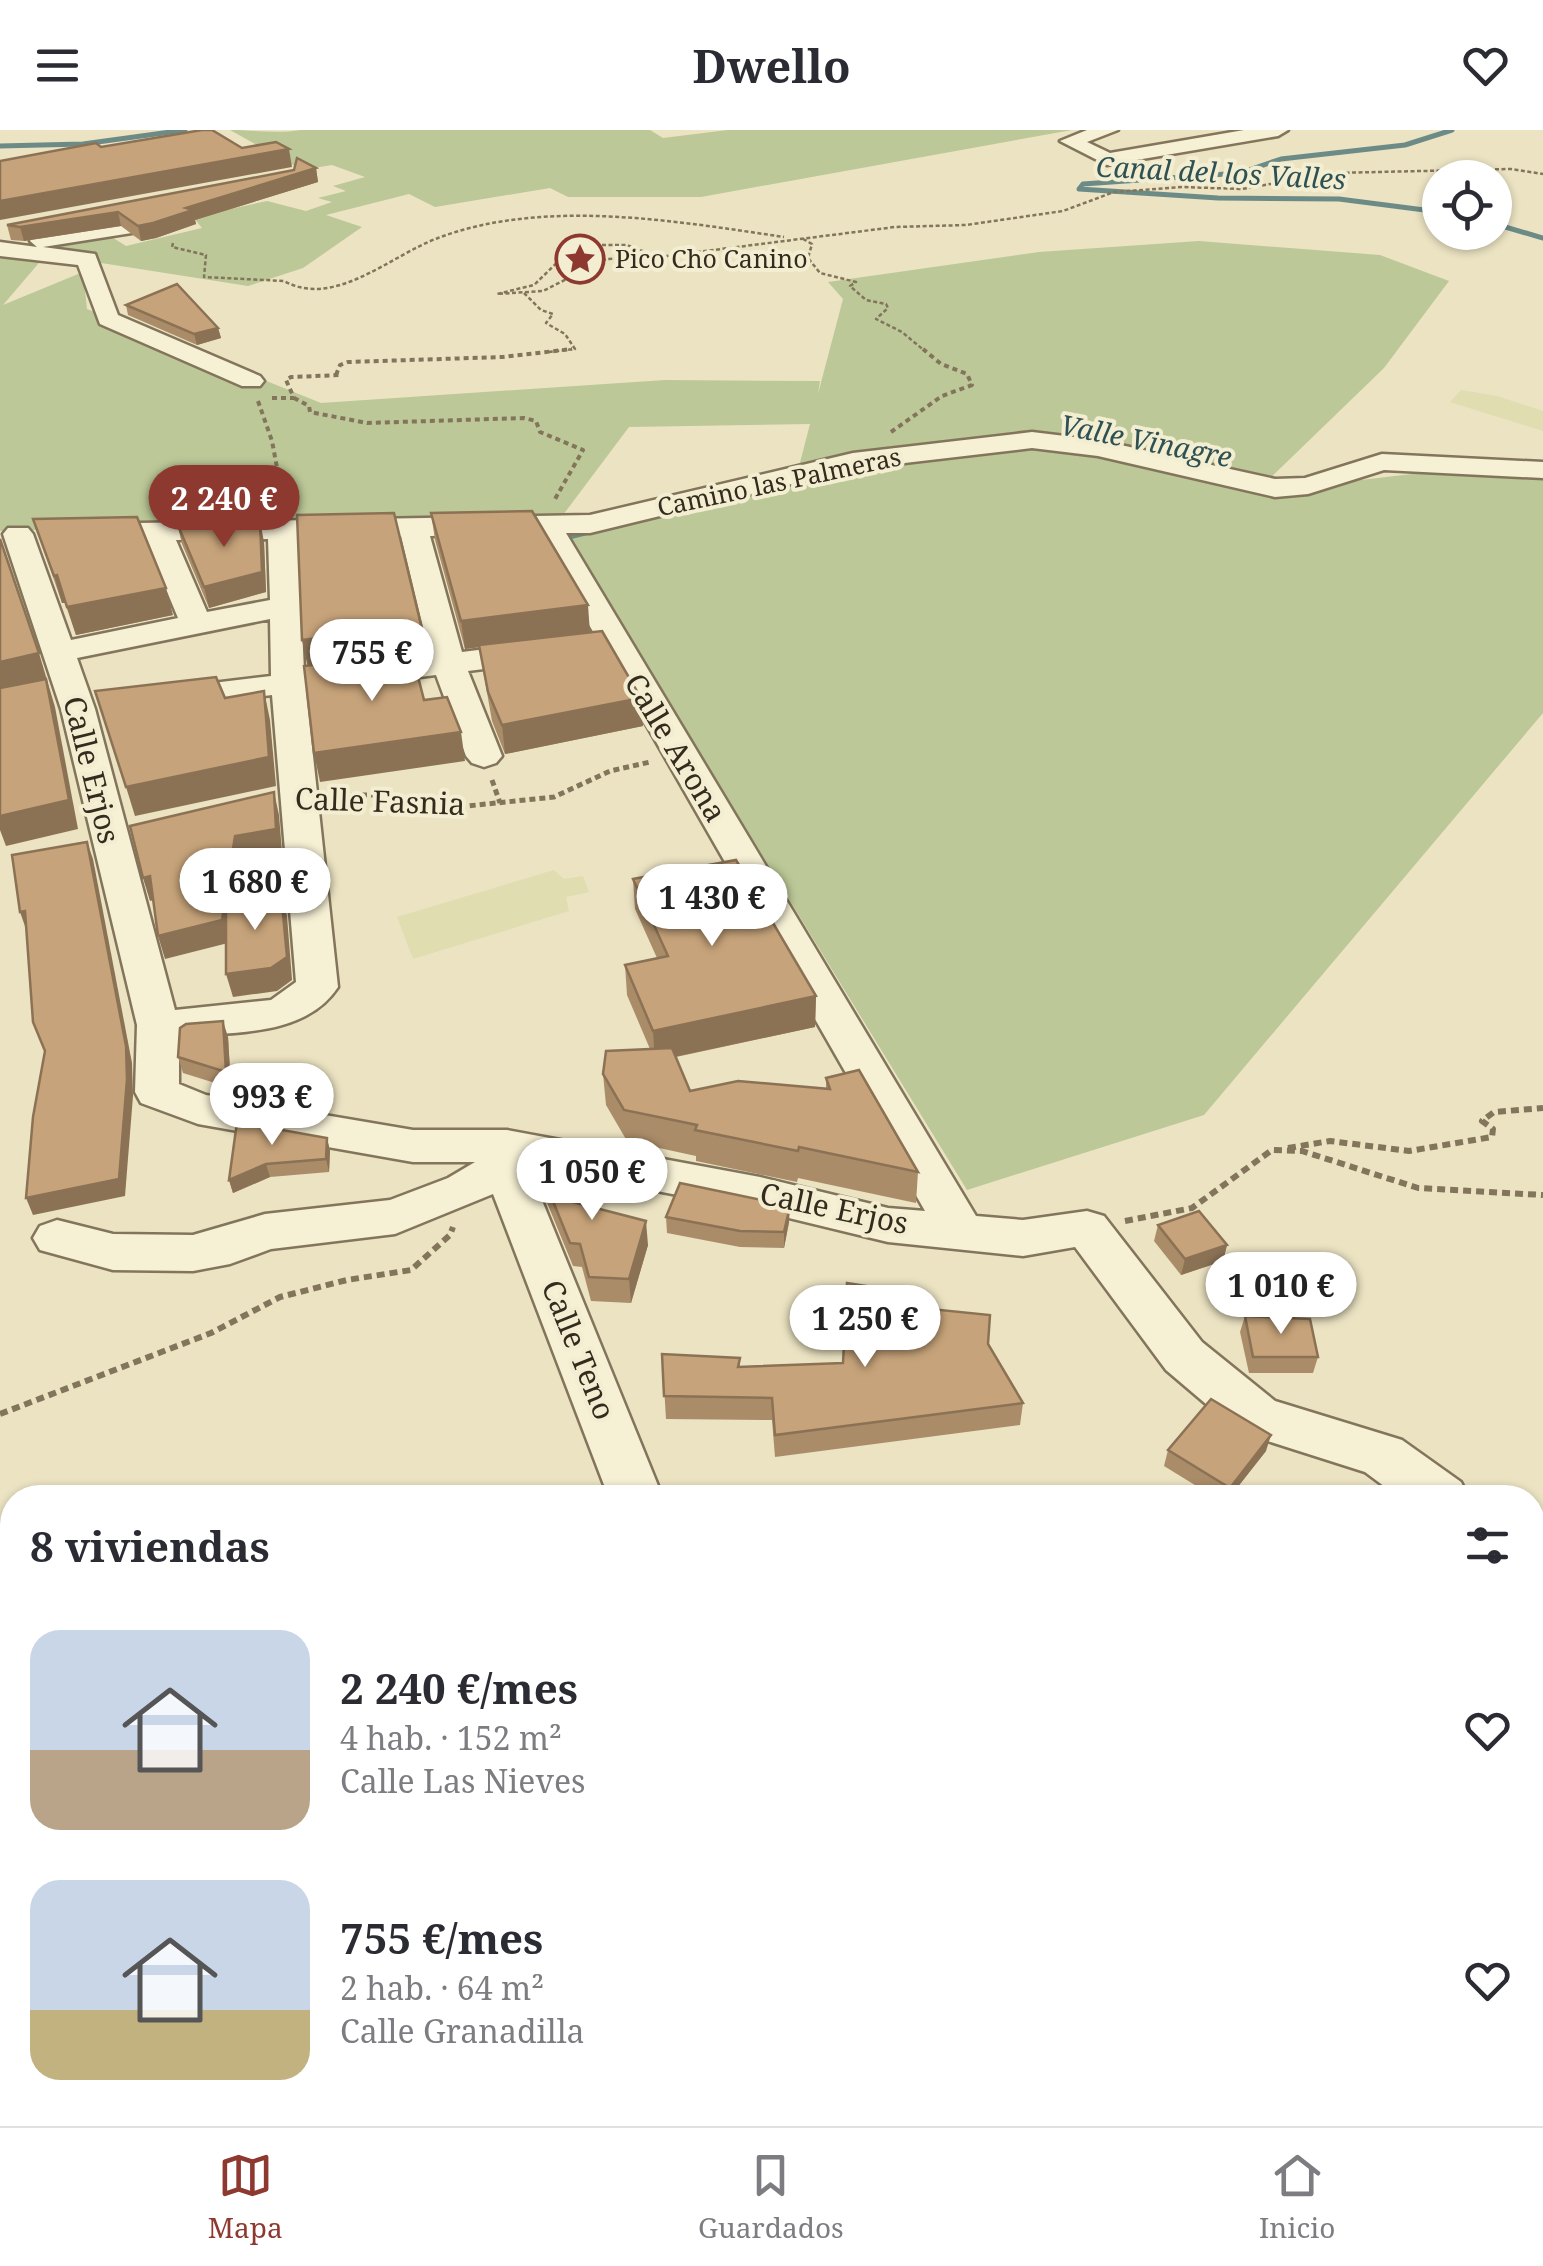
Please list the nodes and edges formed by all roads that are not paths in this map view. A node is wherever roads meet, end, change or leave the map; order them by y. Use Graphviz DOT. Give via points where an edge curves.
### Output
graph roads {
  1 [pos="1108,130"];
  2 [pos="1278,130"];
  3 [pos="173,198"];
  4 [pos="0,231"];
  5 [pos="170,231"];
  6 [pos="0,249"];
  7 [pos="251,381"];
  8 [pos="1543,470"];
  9 [pos="546,524"];
  10 [pos="414,526"];
  11 [pos="157,531"];
  12 [pos="283,531"];
  13 [pos="9,534"];
  14 [pos="285,606"];
  15 [pos="195,622"];
  16 [pos="613,644"];
  17 [pos="61,652"];
  18 [pos="448,663"];
  19 [pos="288,684"];
  20 [pos="36,697"];
  21 [pos="75,699"];
  22 [pos="484,756"];
  23 [pos="300,795"];
  24 [pos="262,804"];
  25 [pos="146,830"];
  26 [pos="90,842"];
  27 [pos="158,1025"];
  28 [pos="492,1167"];
  29 [pos="960,1230"];
  30 [pos="57,1238"];
  31 [pos="630,1485"];
  32 [pos="1424,1485"];
  1 -- 2 [label="street" via="1070,141 1107,159"];
  3 -- 4 [label="street"];
  5 -- 6 [label="street"];
  6 -- 7 [label="street" via="87,259 108,320"];
  8 -- 9 [label="street, Camino las Palmeras" via="1382,462 1324,482 1276,488 1032,440 887,456 590,524"];
  9 -- 10 [label="street, Camino las Palmeras"];
  9 -- 16 [label="street, Calle Arona"];
  10 -- 12 [label="street, Camino las Palmeras"];
  10 -- 18 [label="street"];
  11 -- 12 [label="street, Camino las Palmeras"];
  11 -- 13 [label="street, Camino las Palmeras"];
  11 -- 15 [label="street"];
  12 -- 14 [label="street"];
  13 -- 17 [label="street, Calle Erjos"];
  14 -- 15 [label="street"];
  14 -- 19 [label="street"];
  15 -- 17 [label="street"];
  16 -- 18 [label="street"];
  16 -- 29 [label="street, Calle Arona"];
  17 -- 21 [label="street, Calle Erjos"];
  18 -- 19 [label="street"];
  18 -- 22 [label="street"];
  19 -- 21 [label="street" via="126,704"];
  19 -- 23 [label="street"];
  20 -- 21 [label="street"];
  21 -- 26 [label="street, Calle Erjos"];
  23 -- 24 [label="street, Calle Fasnia"];
  23 -- 27 [label="street" via="317,988 282,1013"];
  25 -- 26 [label="street"];
  26 -- 27 [label="street, Calle Erjos"];
  27 -- 28 [label="street, Calle Erjos" via="157,1092 198,1109 412,1146"];
  28 -- 29 [label="street, Calle Erjos" via="760,1194 888,1225"];
  28 -- 30 [label="street" via="395,1218 265,1232 193,1254 112,1252"];
  28 -- 31 [label="street, Calle Teno"];
  29 -- 32 [label="street, Calle Erjos" via="1023,1238 1087,1228 1184,1356 1258,1417 1383,1456"];
}
